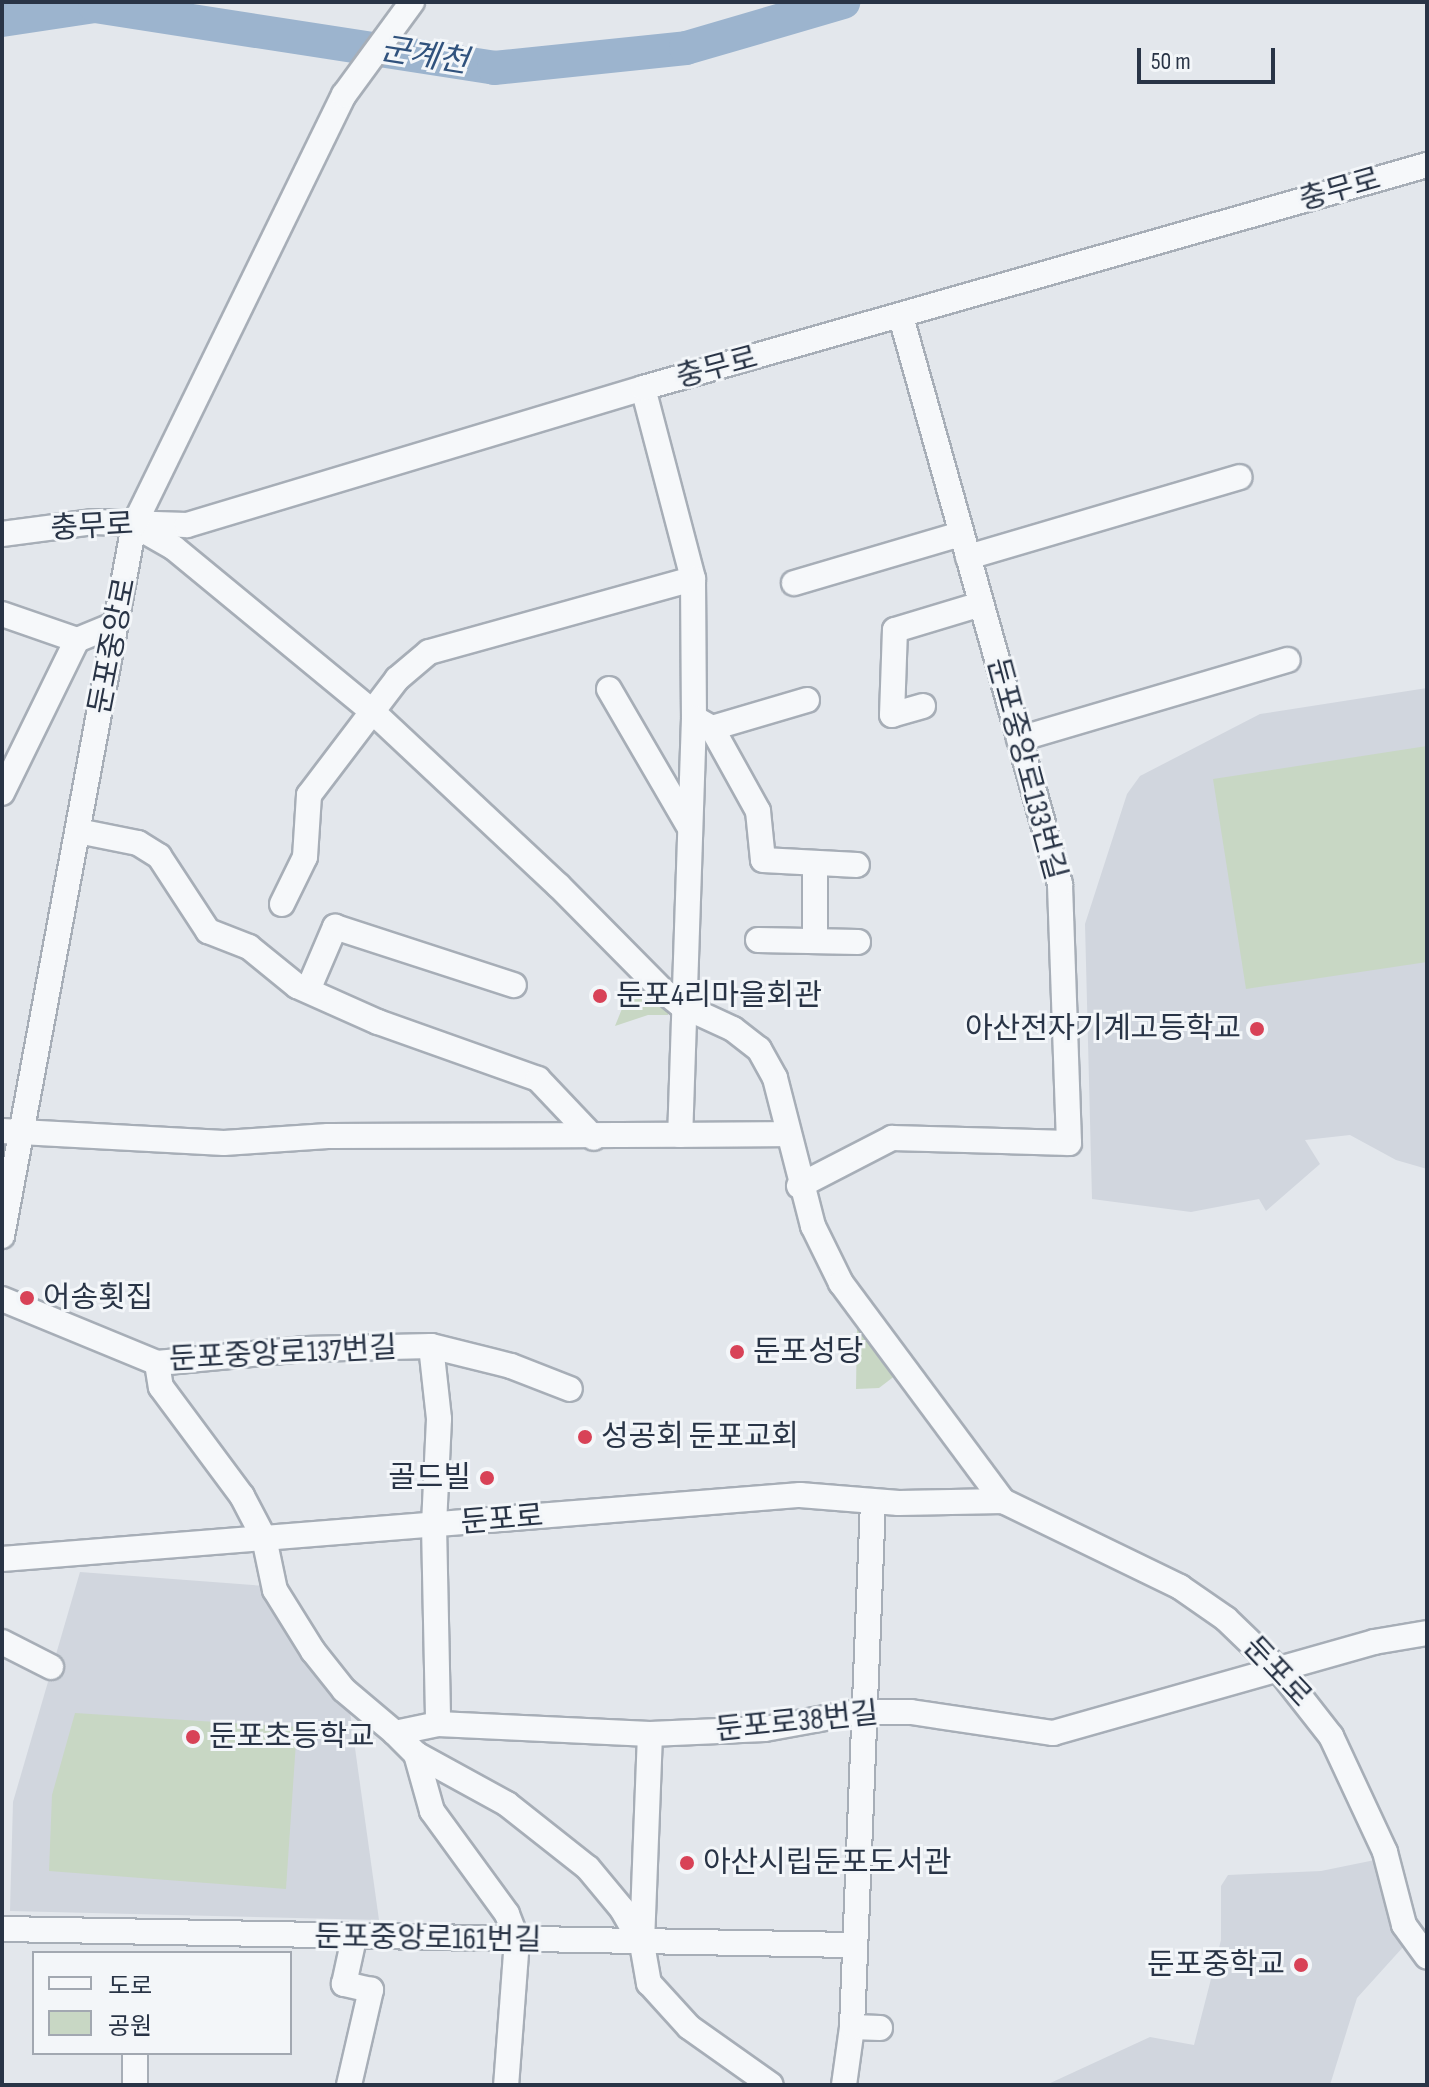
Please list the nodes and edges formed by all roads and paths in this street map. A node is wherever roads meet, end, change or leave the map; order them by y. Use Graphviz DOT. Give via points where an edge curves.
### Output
graph roads {
  1 [pos="407,8"];
  2 [pos="1427,165"];
  3 [pos="901,317"];
  4 [pos="643,388"];
  5 [pos="1239,477"];
  6 [pos="134,525"];
  7 [pos="2,534"];
  8 [pos="964,546"];
  9 [pos="693,579"];
  10 [pos="794,583"];
  11 [pos="981,604"];
  12 [pos="2,614"];
  13 [pos="116,624"];
  14 [pos="77,640"];
  15 [pos="1288,660"];
  16 [pos="609,689"];
  17 [pos="807,700"];
  18 [pos="923,706"];
  19 [pos="374,713"];
  20 [pos="703,723"];
  21 [pos="1019,739"];
  22 [pos="2,793"];
  23 [pos="690,829"];
  24 [pos="78,831"];
  25 [pos="815,863"];
  26 [pos="857,865"];
  27 [pos="282,904"];
  28 [pos="758,940"];
  29 [pos="815,941"];
  30 [pos="858,942"];
  31 [pos="514,985"];
  32 [pos="308,990"];
  33 [pos="681,1005"];
  34 [pos="12,1132"];
  35 [pos="787,1134"];
  36 [pos="680,1135"];
  37 [pos="594,1138"];
  38 [pos="799,1186"];
  39 [pos="2,1236"];
  40 [pos="2,1299"];
  41 [pos="431,1346"];
  42 [pos="157,1363"];
  43 [pos="570,1389"];
  44 [pos="873,1501"];
  45 [pos="1003,1501"];
  46 [pos="434,1525"];
  47 [pos="264,1538"];
  48 [pos="2,1559"];
  49 [pos="1427,1633"];
  50 [pos="2,1642"];
  51 [pos="51,1667"];
  52 [pos="1280,1671"];
  53 [pos="864,1712"];
  54 [pos="438,1724"];
  55 [pos="395,1733"];
  56 [pos="650,1734"];
  57 [pos="416,1754"];
  58 [pos="2,1929"];
  59 [pos="354,1938"];
  60 [pos="517,1940"];
  61 [pos="136,1943"];
  62 [pos="642,1944"];
  63 [pos="854,1945"];
  64 [pos="1427,1957"];
  65 [pos="852,2027"];
  66 [pos="880,2028"];
  67 [pos="135,2055"];
  68 [pos="135,2085"];
  69 [pos="349,2085"];
  70 [pos="506,2085"];
  71 [pos="771,2085"];
  72 [pos="844,2085"];
  1 -- 6 [label="street, 둔포중앙로" via="344,95"];
  2 -- 3 [label="street, 충무로"];
  3 -- 4 [label="street, 충무로"];
  3 -- 8 [label="street, 둔포중앙로133번길"];
  4 -- 6 [label="street, 충무로" via="187,525"];
  4 -- 9 [label="street"];
  5 -- 8 [label="street"];
  6 -- 7 [label="street, 충무로" via="93,522"];
  6 -- 13 [label="street, 둔포중앙로"];
  6 -- 19 [label="street, 둔포로" via="174,548"];
  8 -- 10 [label="street"];
  8 -- 11 [label="street, 둔포중앙로133번길"];
  9 -- 19 [label="street" via="429,652 397,679"];
  9 -- 20 [label="street"];
  11 -- 18 [label="street" via="895,630 892,715"];
  11 -- 21 [label="street, 둔포중앙로133번길"];
  12 -- 14 [label="street"];
  13 -- 14 [label="street"];
  13 -- 24 [label="street, 둔포중앙로"];
  14 -- 22 [label="street"];
  15 -- 21 [label="street"];
  16 -- 23 [label="street"];
  17 -- 20 [label="street"];
  19 -- 27 [label="street" via="309,795 305,857"];
  19 -- 33 [label="street, 둔포로"];
  20 -- 23 [label="street"];
  20 -- 25 [label="street" via="758,811 763,860"];
  21 -- 38 [label="street, 둔포중앙로133번길" via="1060,884 1069,1143 892,1138"];
  23 -- 33 [label="street"];
  24 -- 32 [label="street" via="138,843 159,856 208,931 249,947"];
  24 -- 34 [label="street, 둔포중앙로"];
  25 -- 26 [label="street"];
  25 -- 29 [label="street"];
  28 -- 29 [label="street"];
  29 -- 30 [label="street"];
  31 -- 32 [label="street" via="335,927"];
  32 -- 37 [label="street" via="378,1022 521,1070 549,1089"];
  33 -- 35 [label="street, 둔포로" via="733,1029 759,1049 775,1078"];
  33 -- 36 [label="street"];
  34 -- 37 [label="street" via="224,1143 328,1136"];
  34 -- 39 [label="street, 둔포중앙로"];
  35 -- 36 [label="street"];
  35 -- 38 [label="street, 둔포로"];
  36 -- 37 [label="street"];
  38 -- 45 [label="street, 둔포로" via="841,1283"];
  40 -- 42 [label="street, 둔포중앙로137번길"];
  41 -- 42 [label="street, 둔포중앙로137번길" via="306,1349"];
  41 -- 43 [label="street, 둔포중앙로137번길" via="511,1366"];
  41 -- 46 [label="street" via="440,1469"];
  42 -- 47 [label="street" via="161,1387 242,1496"];
  44 -- 45 [label="street, 둔포로"];
  44 -- 46 [label="street, 둔포로" via="800,1495"];
  44 -- 53 [label="street"];
  45 -- 52 [label="street, 둔포로" via="1180,1587 1226,1619"];
  46 -- 47 [label="street, 둔포로"];
  46 -- 54 [label="street"];
  47 -- 48 [label="street, 둔포로"];
  47 -- 55 [label="street" via="275,1590 313,1651 344,1690"];
  49 -- 52 [label="street, 둔포로38번길" via="1374,1642"];
  50 -- 51 [label="street"];
  52 -- 53 [label="street, 둔포로38번길" via="1053,1733 911,1712"];
  52 -- 64 [label="street, 둔포로" via="1331,1736 1385,1852 1404,1925"];
  53 -- 56 [label="street, 둔포로38번길" via="765,1729"];
  53 -- 63 [label="street"];
  54 -- 55 [label="street, 둔포로38번길"];
  54 -- 56 [label="street, 둔포로38번길"];
  55 -- 57 [label="street"];
  56 -- 62 [label="street"];
  57 -- 60 [label="street" via="432,1811 507,1914"];
  57 -- 62 [label="street" via="507,1804 588,1868"];
  58 -- 61 [label="street, 둔포중앙로161번길"];
  59 -- 60 [label="street, 둔포중앙로161번길"];
  59 -- 61 [label="street, 둔포중앙로161번길"];
  59 -- 69 [label="street" via="344,1984 371,1990"];
  60 -- 62 [label="street, 둔포중앙로161번길"];
  60 -- 70 [label="street"];
  62 -- 63 [label="street, 둔포중앙로161번길"];
  62 -- 71 [label="street" via="649,1983 661,2002"];
  63 -- 65 [label="street"];
  65 -- 66 [label="street"];
  65 -- 72 [label="street"];
  67 -- 68 [label="street"];
}
